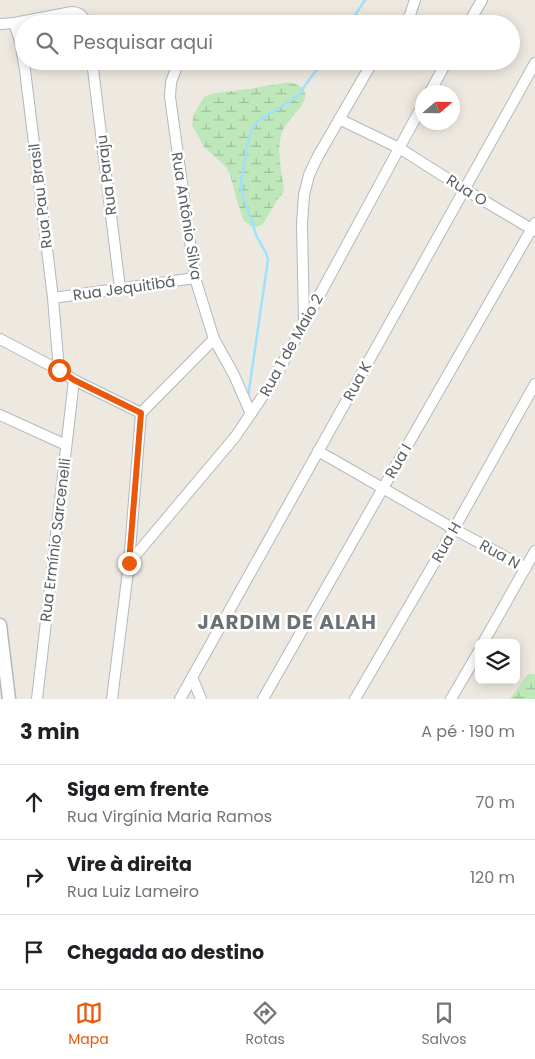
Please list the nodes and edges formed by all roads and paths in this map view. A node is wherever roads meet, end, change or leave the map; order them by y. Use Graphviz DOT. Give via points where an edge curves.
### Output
graph roads {
  1 [pos="415,0"];
  2 [pos="482,0"];
  3 [pos="56,15"];
  4 [pos="82,15"];
  5 [pos="410,15"];
  6 [pos="473,15"];
  7 [pos="14,23"];
  8 [pos="0,24"];
  9 [pos="15,26"];
  10 [pos="535,63"];
  11 [pos="26,70"];
  12 [pos="93,70"];
  13 [pos="176,70"];
  14 [pos="368,70"];
  15 [pos="443,70"];
  16 [pos="434,85"];
  17 [pos="339,119"];
  18 [pos="415,119"];
  19 [pos="399,148"];
  20 [pos="464,189"];
  21 [pos="534,228"];
  22 [pos="195,278"];
  23 [pos="120,288"];
  24 [pos="52,298"];
  25 [pos="304,323"];
  26 [pos="0,339"];
  27 [pos="214,339"];
  28 [pos="59,370"];
  29 [pos="74,380"];
  30 [pos="535,384"];
  31 [pos="141,413"];
  32 [pos="251,414"];
  33 [pos="0,415"];
  34 [pos="66,445"];
  35 [pos="318,451"];
  36 [pos="383,488"];
  37 [pos="454,529"];
  38 [pos="535,551"];
  39 [pos="129,563"];
  40 [pos="526,568"];
  41 [pos="0,625"];
  42 [pos="485,639"];
  43 [pos="1,643"];
  44 [pos="475,658"];
  45 [pos="192,677"];
  46 [pos="9,699"];
  47 [pos="37,699"];
  48 [pos="112,699"];
  49 [pos="180,699"];
  50 [pos="201,699"];
  51 [pos="264,699"];
  52 [pos="355,699"];
  53 [pos="451,699"];
  1 -- 5 [label="street"];
  2 -- 6 [label="street"];
  3 -- 4 [label="street" via="72,12"];
  7 -- 8 [label="street"];
  7 -- 9 [label="street, Rua Pau Brasil"];
  10 -- 20 [label="street, Rua K"];
  11 -- 24 [label="street, Rua Pau Brasil"];
  12 -- 23 [label="street, Rua Paraju"];
  13 -- 22 [label="street, Rua Antônio Silva" via="170,97"];
  14 -- 17 [label="street"];
  15 -- 16 [label="street"];
  17 -- 19 [label="street, Rua O"];
  17 -- 25 [label="street" via="309,175 304,195"];
  18 -- 19 [label="street, Rua 1 de Maio 2"];
  19 -- 20 [label="street, Rua O"];
  19 -- 25 [label="street, Rua 1 de Maio 2"];
  20 -- 21 [label="street, Rua O"];
  20 -- 35 [label="street, Rua K"];
  21 -- 36 [label="street, Rua I"];
  22 -- 23 [label="street, Rua Jequitibá"];
  22 -- 27 [label="street, Rua Antônio Silva"];
  23 -- 24 [label="street, Rua Jequitibá"];
  24 -- 28 [label="street, Rua Pau Brasil"];
  25 -- 32 [label="street, Rua 1 de Maio 2"];
  26 -- 28 [label="street"];
  27 -- 31 [label="street"];
  27 -- 32 [label="street, Rua Antônio Silva"];
  28 -- 29 [label="street"];
  29 -- 31 [label="street"];
  29 -- 34 [label="street, Rua Ermínio Sarcenelli"];
  30 -- 37 [label="street, Rua H"];
  31 -- 39 [label="street"];
  32 -- 39 [label="street, Rua 1 de Maio 2"];
  33 -- 34 [label="street"];
  34 -- 47 [label="street, Rua Ermínio Sarcenelli"];
  35 -- 36 [label="street, Rua N"];
  35 -- 45 [label="street, Rua K"];
  36 -- 37 [label="street, Rua N"];
  36 -- 51 [label="street, Rua I"];
  37 -- 40 [label="street, Rua N"];
  37 -- 52 [label="street, Rua H"];
  38 -- 40 [label="street"];
  39 -- 48 [label="street"];
  40 -- 42 [label="street"];
  41 -- 43 [label="street"];
  43 -- 46 [label="street"];
  44 -- 53 [label="street"];
  45 -- 49 [label="street, Rua K"];
  45 -- 50 [label="street"];
}
